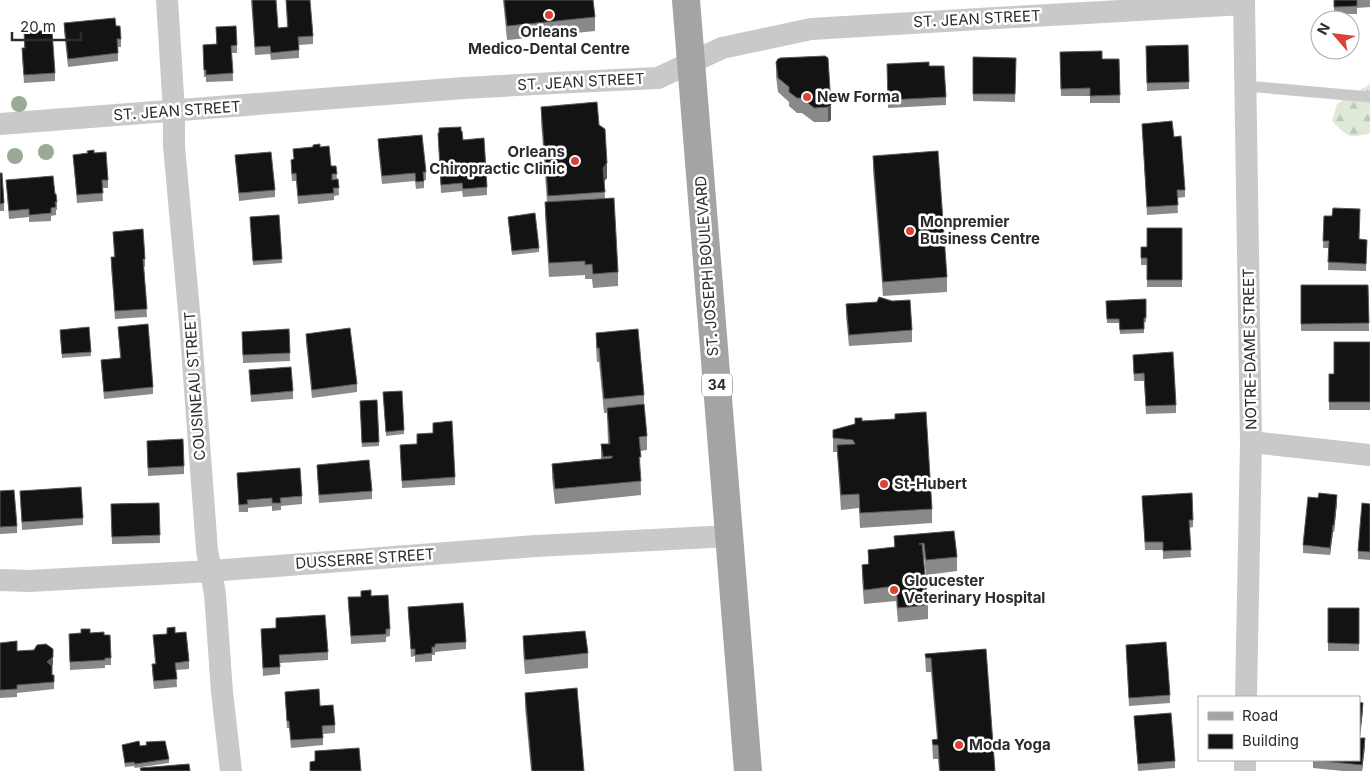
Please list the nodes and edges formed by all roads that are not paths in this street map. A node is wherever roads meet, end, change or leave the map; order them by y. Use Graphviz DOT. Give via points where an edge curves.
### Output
graph roads {
  1 [pos="167,0"];
  2 [pos="686,0"];
  3 [pos="1244,2"];
  4 [pos="691,62"];
  5 [pos="1246,86"];
  6 [pos="1370,97"];
  7 [pos="174,111"];
  8 [pos="0,124"];
  9 [pos="1252,442"];
  10 [pos="1370,455"];
  11 [pos="730,536"];
  12 [pos="211,571"];
  13 [pos="0,580"];
  14 [pos="1246,696"];
  15 [pos="231,771"];
  16 [pos="748,771"];
  1 -- 7 [label="street, COUSINEAU STREET"];
  2 -- 4 [label="main road, ST. JOSEPH BOULEVARD / 34"];
  3 -- 4 [label="street, ST. JEAN STREET" via="811,29 722,48"];
  3 -- 5 [label="street, NOTRE-DAME STREET"];
  4 -- 7 [label="street, ST. JEAN STREET" via="658,78 464,88"];
  4 -- 11 [label="main road, ST. JOSEPH BOULEVARD / 34"];
  5 -- 6 [label="lane"];
  5 -- 9 [label="street, NOTRE-DAME STREET"];
  7 -- 8 [label="street, ST. JEAN STREET"];
  7 -- 12 [label="street, COUSINEAU STREET" via="174,146"];
  9 -- 10 [label="street"];
  9 -- 14 [label="street, NOTRE-DAME STREET"];
  11 -- 12 [label="street, DUSSERRE STREET" via="536,546"];
  11 -- 16 [label="main road, ST. JOSEPH BOULEVARD / 34"];
  12 -- 13 [label="street, DUSSERRE STREET"];
  12 -- 15 [label="street, COUSINEAU STREET"];
}
